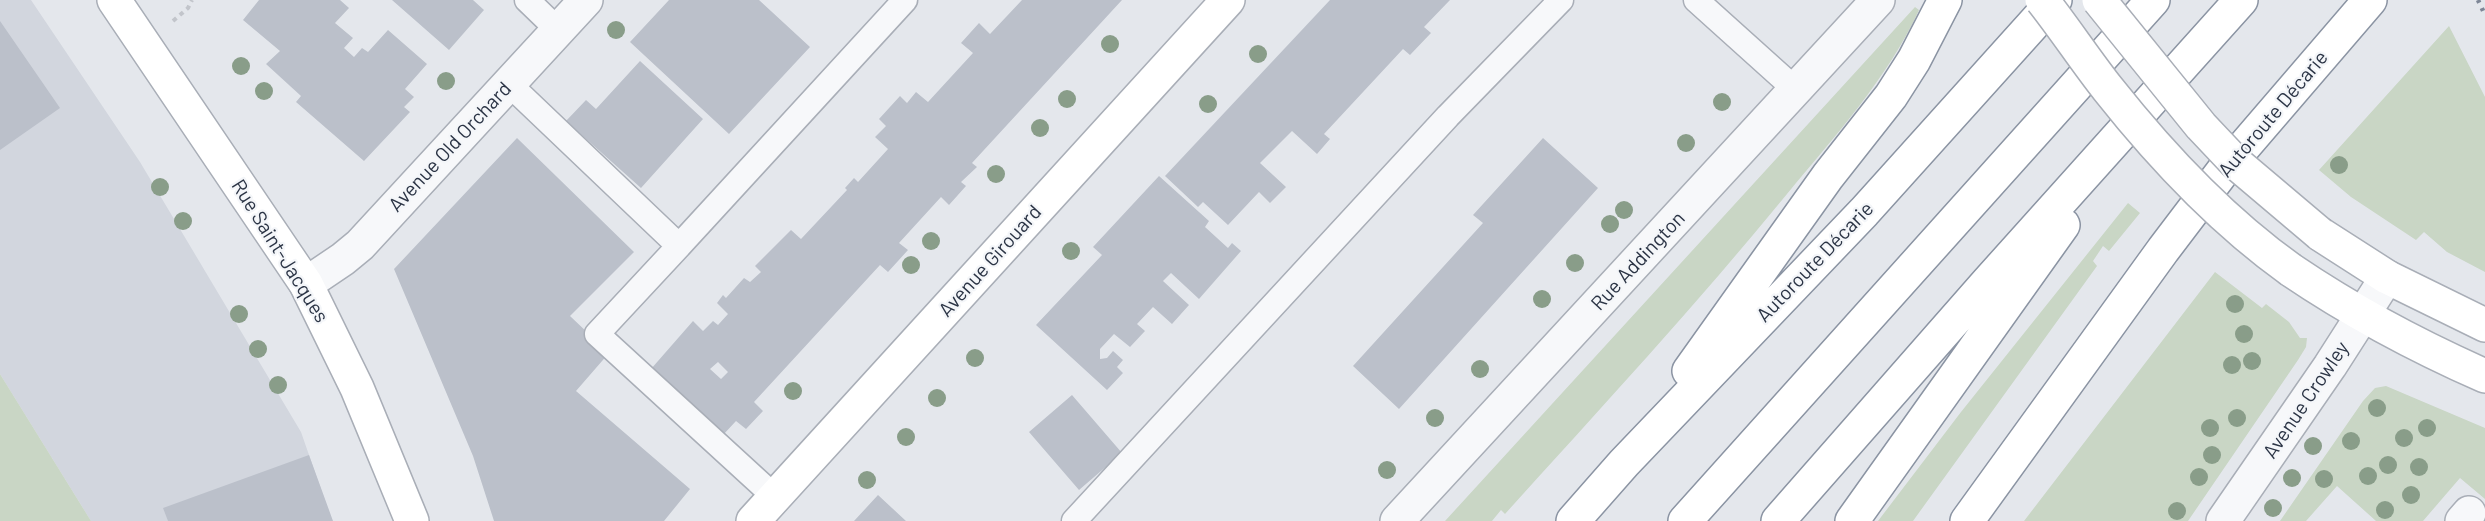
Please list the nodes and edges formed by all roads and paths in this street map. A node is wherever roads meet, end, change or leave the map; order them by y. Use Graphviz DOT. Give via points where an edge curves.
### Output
graph roads {
  1 [pos="114,0"];
  2 [pos="192,0"];
  3 [pos="527,0"];
  4 [pos="586,0"];
  5 [pos="905,0"];
  6 [pos="1228,0"];
  7 [pos="1561,0"];
  8 [pos="1696,0"];
  9 [pos="1878,0"];
  10 [pos="1944,0"];
  11 [pos="2042,0"];
  12 [pos="2055,0"];
  13 [pos="2099,0"];
  14 [pos="2154,0"];
  15 [pos="2241,0"];
  16 [pos="2370,0"];
  17 [pos="189,8"];
  18 [pos="558,30"];
  19 [pos="508,84"];
  20 [pos="1797,90"];
  21 [pos="2155,96"];
  22 [pos="679,246"];
  23 [pos="2388,277"];
  24 [pos="306,284"];
  25 [pos="2363,316"];
  26 [pos="2485,325"];
  27 [pos="2485,376"];
  28 [pos="1624,463"];
  29 [pos="775,497"];
  30 [pos="412,521"];
  31 [pos="753,521"];
  32 [pos="1074,521"];
  33 [pos="1397,521"];
  34 [pos="1573,521"];
  35 [pos="1685,521"];
  36 [pos="1778,521"];
  37 [pos="1852,521"];
  38 [pos="1967,521"];
  39 [pos="2223,521"];
  1 -- 24 [label="main road, Rue Saint-Jacques"];
  2 -- 17 [label="path"];
  3 -- 18 [label="lane"];
  4 -- 18 [label="street, Avenue Old Orchard"];
  5 -- 22 [label="lane"];
  6 -- 29 [label="main road, Avenue Girouard"];
  7 -- 32 [label="lane" via="1448,116"];
  8 -- 20 [label="lane"];
  9 -- 20 [label="street, Rue Addington"];
  10 -- 28 [label="main road" via="1920,50 1891,96 1828,176"];
  11 -- 25 [label="main road, bridge" via="2163,156 2291,270"];
  12 -- 28 [label="main road, Autoroute Décarie" via="1864,212"];
  13 -- 23 [label="main road, bridge" via="2160,78 2236,163 2320,234"];
  14 -- 35 [label="main road"];
  15 -- 21 [label="main road"];
  16 -- 38 [label="main road, Autoroute Décarie" via="2216,180"];
  18 -- 19 [label="street, Avenue Old Orchard"];
  19 -- 22 [label="lane"];
  19 -- 24 [label="street, Avenue Old Orchard" via="360,244"];
  20 -- 33 [label="street, Rue Addington"];
  21 -- 36 [label="main road"];
  21 -- 37 [label="main road"];
  22 -- 29 [label="lane" via="597,334"];
  23 -- 25 [label="street, Avenue Crowley"];
  23 -- 26 [label="main road"];
  24 -- 30 [label="main road, Rue Saint-Jacques" via="357,388"];
  25 -- 27 [label="main road"];
  25 -- 39 [label="street, Avenue Crowley"];
  28 -- 34 [label="main road, Autoroute Décarie"];
  29 -- 31 [label="main road, Avenue Girouard"];
}
